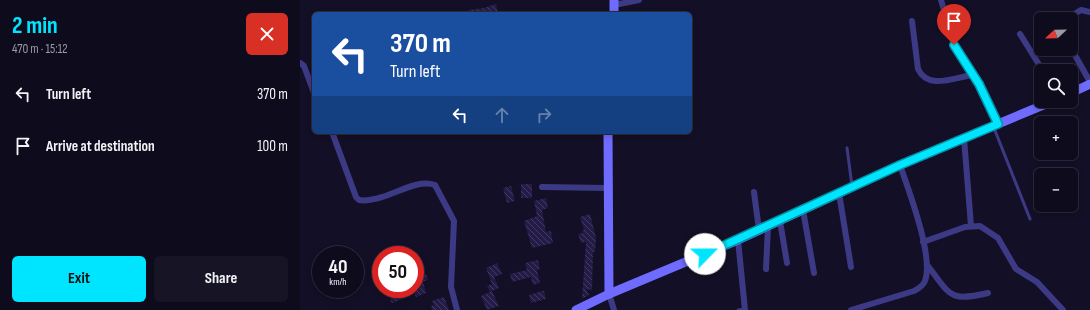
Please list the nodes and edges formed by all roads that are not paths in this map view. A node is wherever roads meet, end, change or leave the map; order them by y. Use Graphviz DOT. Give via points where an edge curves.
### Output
graph roads {
  1 [pos="639,0"];
  2 [pos="941,0"];
  3 [pos="614,6"];
  4 [pos="1078,12"];
  5 [pos="1090,12"];
  6 [pos="912,21"];
  7 [pos="1020,34"];
  8 [pos="1075,56"];
  9 [pos="300,63"];
  10 [pos="1039,64"];
  11 [pos="972,75"];
  12 [pos="1090,83"];
  13 [pos="312,88"];
  14 [pos="1078,89"];
  15 [pos="1036,108"];
  16 [pos="996,125"];
  17 [pos="333,134"];
  18 [pos="608,134"];
  19 [pos="964,138"];
  20 [pos="847,148"];
  21 [pos="900,165"];
  22 [pos="542,187"];
  23 [pos="852,187"];
  24 [pos="608,188"];
  25 [pos="754,192"];
  26 [pos="839,194"];
  27 [pos="803,210"];
  28 [pos="1030,219"];
  29 [pos="780,220"];
  30 [pos="768,226"];
  31 [pos="971,226"];
  32 [pos="759,230"];
  33 [pos="738,240"];
  34 [pos="923,242"];
  35 [pos="787,263"];
  36 [pos="928,266"];
  37 [pos="851,267"];
  38 [pos="766,269"];
  39 [pos="814,273"];
  40 [pos="988,293"];
  41 [pos="610,294"];
  42 [pos="745,309"];
  43 [pos="457,310"];
  44 [pos="576,310"];
  45 [pos="614,310"];
  46 [pos="738,310"];
  47 [pos="851,310"];
  48 [pos="1064,310"];
  1 -- 3 [label="street"];
  2 -- 11 [label="street" via="954,45"];
  4 -- 5 [label="street"];
  6 -- 11 [label="street" via="921,76 930,81"];
  7 -- 10 [label="street"];
  8 -- 12 [label="street"];
  9 -- 13 [label="street" via="304,66"];
  11 -- 16 [label="street" via="979,84"];
  12 -- 14 [label="main road"];
  15 -- 16 [label="main road"];
  16 -- 19 [label="main road"];
  16 -- 28 [label="lane"];
  17 -- 43 [label="street" via="359,200 391,194 420,184 435,185 454,221 451,287"];
  18 -- 24 [label="main road"];
  19 -- 21 [label="main road"];
  19 -- 31 [label="street"];
  20 -- 23 [label="lane"];
  21 -- 23 [label="main road"];
  21 -- 34 [label="street"];
  22 -- 24 [label="street"];
  23 -- 26 [label="main road"];
  24 -- 41 [label="main road"];
  25 -- 32 [label="street"];
  26 -- 27 [label="main road"];
  26 -- 37 [label="street"];
  27 -- 29 [label="main road"];
  27 -- 39 [label="street"];
  29 -- 30 [label="main road"];
  29 -- 35 [label="street"];
  30 -- 32 [label="main road"];
  30 -- 38 [label="street"];
  31 -- 34 [label="street"];
  31 -- 48 [label="street" via="980,226 995,235 1016,269 1037,282"];
  32 -- 33 [label="main road"];
  33 -- 41 [label="main road"];
  33 -- 42 [label="street"];
  34 -- 36 [label="street"];
  36 -- 40 [label="street" via="954,296 962,298"];
  36 -- 47 [label="street" via="925,282 918,289"];
  41 -- 44 [label="main road"];
  41 -- 45 [label="street"];
  42 -- 46 [label="lane"];
}
